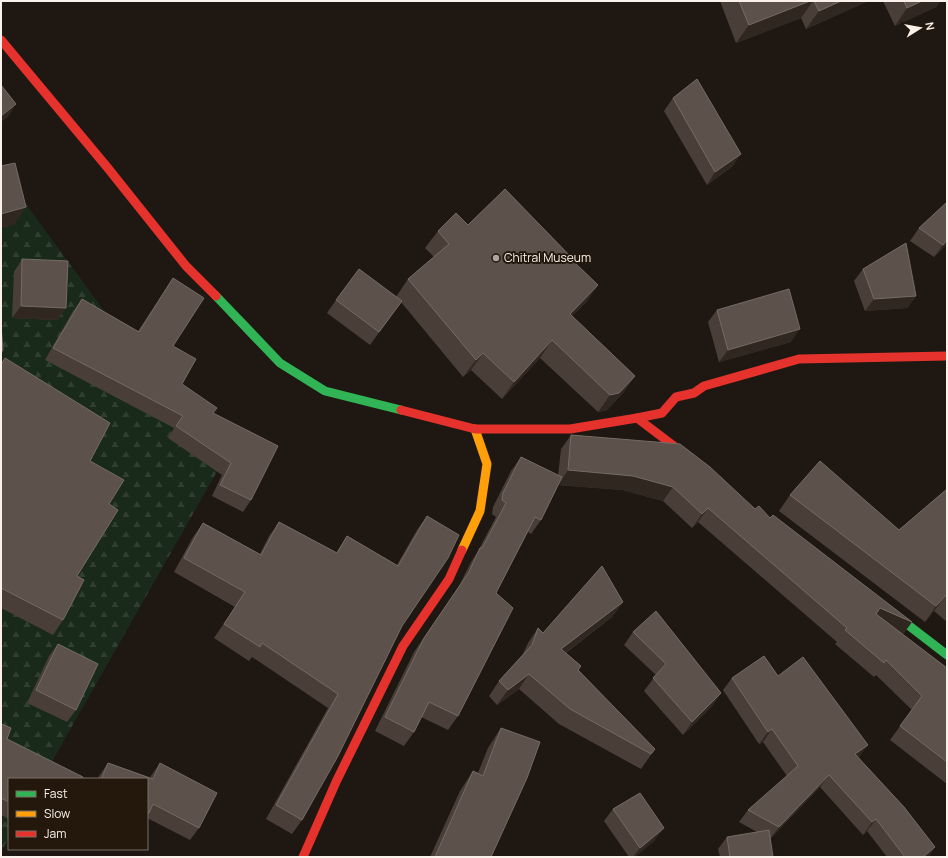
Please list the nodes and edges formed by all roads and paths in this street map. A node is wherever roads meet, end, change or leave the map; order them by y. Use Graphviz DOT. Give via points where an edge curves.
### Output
graph roads {
  1 [pos="1,40"];
  2 [pos="947,356"];
  3 [pos="637,418"];
  4 [pos="475,429"];
  5 [pos="700,466"];
  6 [pos="877,602"];
  7 [pos="947,655"];
  8 [pos="303,857"];
  1 -- 4 [label="street" via="186,266 280,363 325,391"];
  2 -- 3 [label="street" via="799,359 704,386 694,393 676,397 662,413"];
  3 -- 4 [label="street" via="570,429"];
  3 -- 5 [label="street"];
  4 -- 8 [label="street" via="487,464 480,511 449,579 403,646 336,782"];
  6 -- 7 [label="street"];
}
